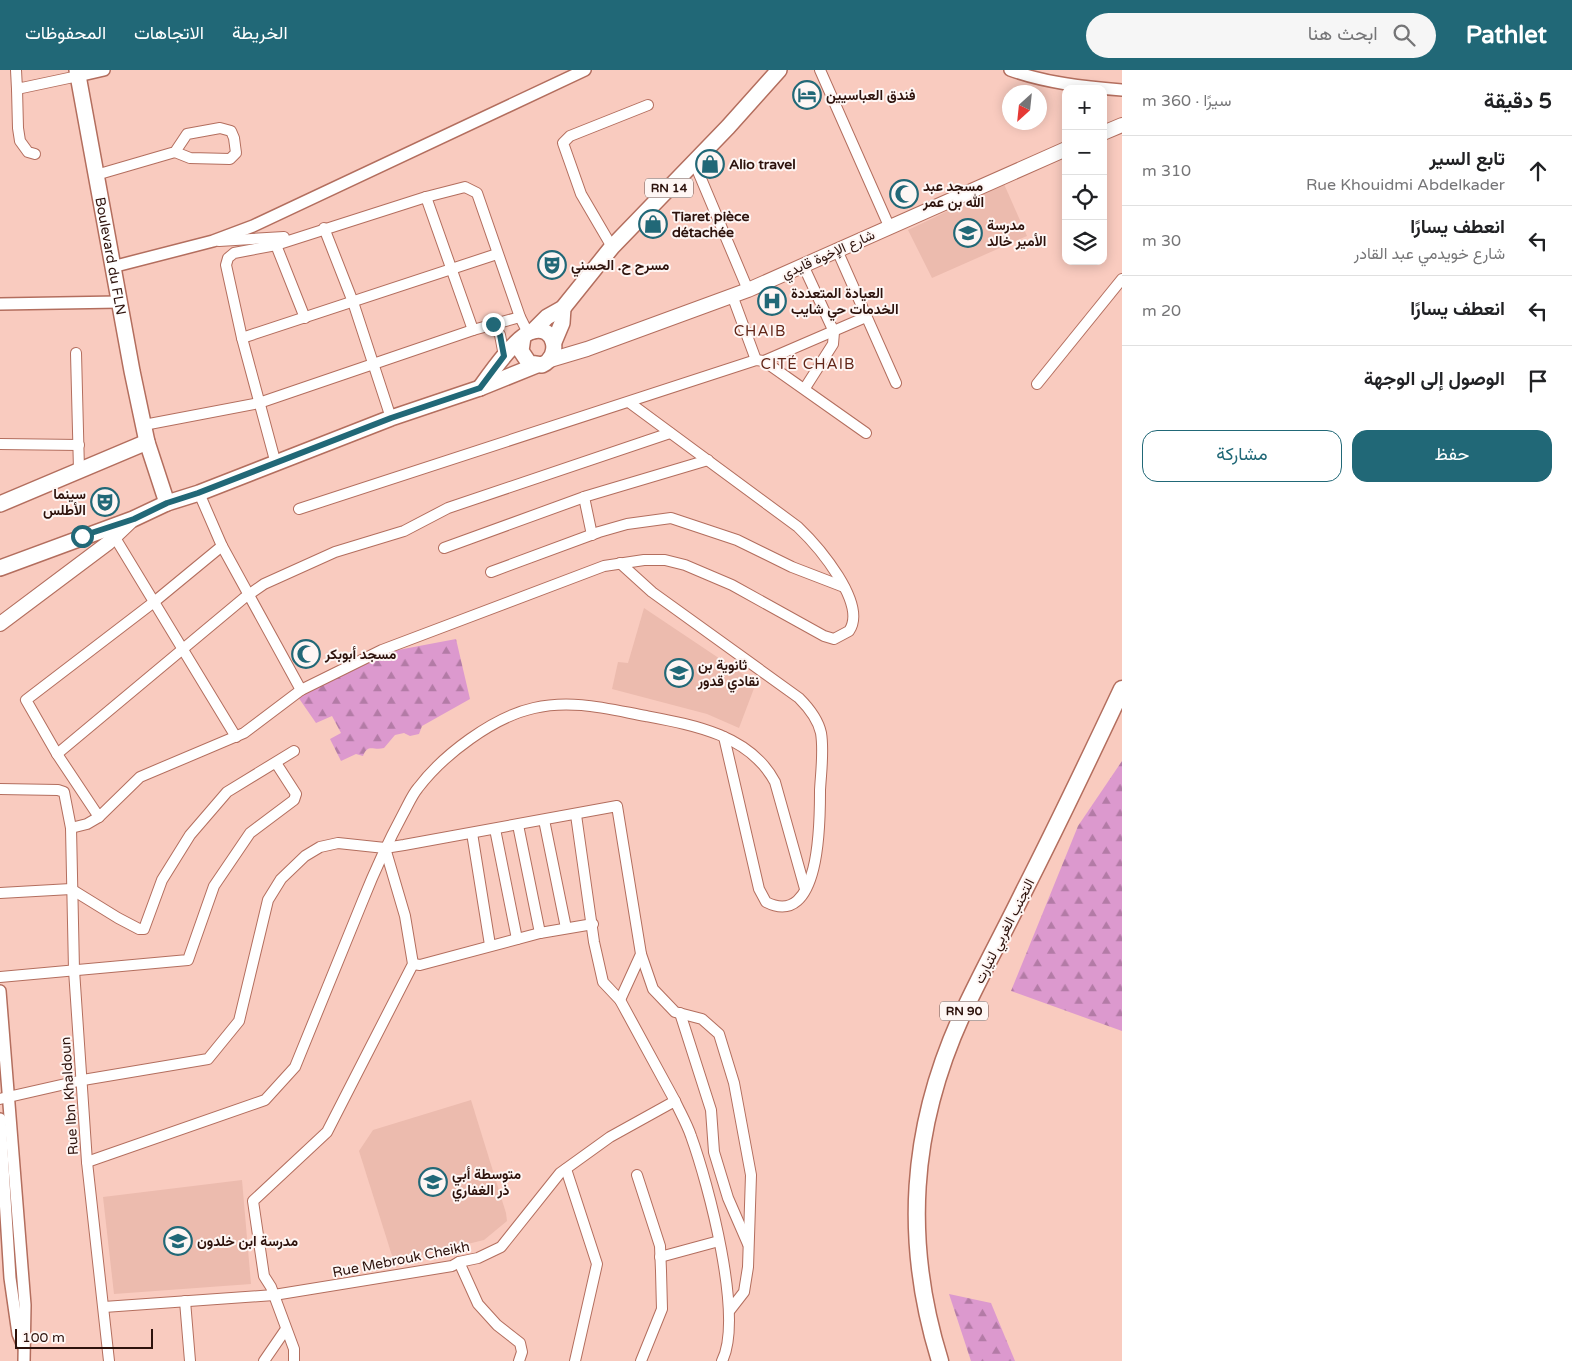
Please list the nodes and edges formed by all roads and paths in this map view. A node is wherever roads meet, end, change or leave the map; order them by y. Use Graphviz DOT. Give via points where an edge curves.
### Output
graph roads {
  1 [pos="16,70"];
  2 [pos="104,70"];
  3 [pos="585,70"];
  4 [pos="779,70"];
  5 [pos="820,70"];
  6 [pos="1010,70"];
  7 [pos="78,73"];
  8 [pos="17,89"];
  9 [pos="1122,90"];
  10 [pos="648,104"];
  11 [pos="1122,125"];
  12 [pos="1107,131"];
  13 [pos="1062,151"];
  14 [pos="175,152"];
  15 [pos="35,154"];
  16 [pos="694,162"];
  17 [pos="96,175"];
  18 [pos="426,196"];
  19 [pos="889,226"];
  20 [pos="324,228"];
  21 [pos="291,239"];
  22 [pos="213,241"];
  23 [pos="276,244"];
  24 [pos="612,247"];
  25 [pos="837,250"];
  26 [pos="497,254"];
  27 [pos="803,266"];
  28 [pos="112,267"];
  29 [pos="452,269"];
  30 [pos="1122,279"];
  31 [pos="748,290"];
  32 [pos="732,295"];
  33 [pos="119,302"];
  34 [pos="353,302"];
  35 [pos="0,304"];
  36 [pos="562,308"];
  37 [pos="520,317"];
  38 [pos="866,317"];
  39 [pos="305,318"];
  40 [pos="493,324"];
  41 [pos="473,330"];
  42 [pos="834,332"];
  43 [pos="242,338"];
  44 [pos="521,343"];
  45 [pos="76,353"];
  46 [pos="549,353"];
  47 [pos="760,361"];
  48 [pos="372,364"];
  49 [pos="896,383"];
  50 [pos="1038,384"];
  51 [pos="480,388"];
  52 [pos="805,388"];
  53 [pos="259,403"];
  54 [pos="630,403"];
  55 [pos="391,418"];
  56 [pos="144,425"];
  57 [pos="670,433"];
  58 [pos="866,433"];
  59 [pos="147,442"];
  60 [pos="0,444"];
  61 [pos="79,445"];
  62 [pos="708,460"];
  63 [pos="276,464"];
  64 [pos="79,470"];
  65 [pos="198,493"];
  66 [pos="584,496"];
  67 [pos="167,503"];
  68 [pos="0,504"];
  69 [pos="299,509"];
  70 [pos="134,519"];
  71 [pos="592,535"];
  72 [pos="114,536"];
  73 [pos="222,546"];
  74 [pos="444,548"];
  75 [pos="620,563"];
  76 [pos="0,568"];
  77 [pos="491,572"];
  78 [pos="844,587"];
  79 [pos="249,594"];
  80 [pos="154,602"];
  81 [pos="0,624"];
  82 [pos="183,648"];
  83 [pos="1122,689"];
  84 [pos="302,690"];
  85 [pos="236,737"];
  86 [pos="724,737"];
  87 [pos="294,751"];
  88 [pos="57,754"];
  89 [pos="276,763"];
  90 [pos="0,789"];
  91 [pos="576,814"];
  92 [pos="99,817"];
  93 [pos="544,820"];
  94 [pos="518,825"];
  95 [pos="71,828"];
  96 [pos="496,829"];
  97 [pos="472,833"];
  98 [pos="384,848"];
  99 [pos="71,889"];
  100 [pos="805,890"];
  101 [pos="0,893"];
  102 [pos="593,924"];
  103 [pos="566,928"];
  104 [pos="540,934"];
  105 [pos="517,939"];
  106 [pos="490,946"];
  107 [pos="641,954"];
  108 [pos="413,964"];
  109 [pos="74,970"];
  110 [pos="0,977"];
  111 [pos="0,991"];
  112 [pos="620,1000"];
  113 [pos="680,1013"];
  114 [pos="83,1080"];
  115 [pos="5,1098"];
  116 [pos="675,1101"];
  117 [pos="0,1119"];
  118 [pos="88,1162"];
  119 [pos="566,1168"];
  120 [pos="637,1175"];
  121 [pos="719,1241"];
  122 [pos="749,1246"];
  123 [pos="660,1256"];
  124 [pos="459,1262"];
  125 [pos="274,1295"];
  126 [pos="185,1302"];
  127 [pos="104,1307"];
  128 [pos="730,1310"];
  129 [pos="286,1329"];
  130 [pos="24,1348"];
  131 [pos="24,1361"];
  132 [pos="109,1361"];
  133 [pos="190,1361"];
  134 [pos="264,1361"];
  135 [pos="294,1361"];
  136 [pos="518,1361"];
  137 [pos="575,1361"];
  138 [pos="641,1361"];
  139 [pos="722,1361"];
  140 [pos="940,1361"];
  1 -- 8 [label="street"];
  2 -- 7 [label="street"];
  3 -- 22 [label="street" via="253,226"];
  4 -- 16 [label="main road, RN 14"];
  5 -- 19 [label="street"];
  6 -- 9 [label="street" via="1065,84"];
  7 -- 8 [label="street"];
  7 -- 17 [label="main road, Boulevard du FLN"];
  8 -- 15 [label="street" via="20,141 28,152"];
  10 -- 24 [label="street" via="570,136 563,143 581,194"];
  11 -- 12 [label="main road"];
  13 -- 19 [label="main road, شارع الإخوة قايدي"];
  14 -- 14 [label="street" via="190,158 230,159 236,153 231,131 220,128 187,134"];
  14 -- 17 [label="street"];
  16 -- 24 [label="main road, RN 14"];
  16 -- 31 [label="street"];
  17 -- 28 [label="main road, Boulevard du FLN"];
  18 -- 20 [label="street"];
  18 -- 26 [label="street" via="465,186 477,193"];
  18 -- 29 [label="street"];
  19 -- 25 [label="main road, شارع الإخوة قايدي"];
  20 -- 21 [label="street"];
  20 -- 34 [label="street"];
  21 -- 22 [label="street"];
  21 -- 23 [label="street"];
  22 -- 28 [label="street"];
  23 -- 39 [label="street"];
  23 -- 43 [label="street" via="234,253 228,258 226,265"];
  24 -- 36 [label="main road, RN 14"];
  25 -- 27 [label="main road, شارع الإخوة قايدي"];
  25 -- 38 [label="street"];
  26 -- 29 [label="street"];
  26 -- 37 [label="street"];
  27 -- 31 [label="main road, شارع الإخوة قايدي"];
  27 -- 42 [label="street"];
  28 -- 33 [label="main road, Boulevard du FLN"];
  29 -- 34 [label="street"];
  29 -- 41 [label="street"];
  30 -- 50 [label="street"];
  31 -- 32 [label="main road, شارع الإخوة قايدي"];
  32 -- 46 [label="main road, شارع الإخوة قايدي" via="587,349"];
  32 -- 47 [label="street"];
  33 -- 35 [label="street"];
  33 -- 56 [label="main road, Boulevard du FLN"];
  34 -- 39 [label="street"];
  34 -- 48 [label="street"];
  36 -- 44 [label="main road, RN 14" via="547,317"];
  36 -- 46 [label="main road" via="562,323"];
  37 -- 40 [label="street"];
  37 -- 44 [label="street"];
  38 -- 42 [label="street"];
  38 -- 49 [label="street"];
  39 -- 43 [label="street"];
  40 -- 41 [label="street"];
  40 -- 44 [label="street" via="500,335"];
  41 -- 48 [label="street"];
  42 -- 47 [label="street"];
  42 -- 52 [label="street" via="832,344"];
  43 -- 53 [label="street"];
  44 -- 46 [label="main road" via="529,362"];
  44 -- 46 [label="main road" via="543,331"];
  44 -- 51 [label="main road, RN 14"];
  45 -- 61 [label="street"];
  46 -- 51 [label="main road"];
  47 -- 52 [label="street"];
  47 -- 54 [label="street"];
  48 -- 53 [label="street"];
  48 -- 55 [label="street"];
  51 -- 55 [label="main road"];
  52 -- 58 [label="street"];
  53 -- 56 [label="street"];
  53 -- 63 [label="street"];
  54 -- 57 [label="street"];
  54 -- 69 [label="street"];
  55 -- 63 [label="main road"];
  56 -- 59 [label="main road, Boulevard du FLN"];
  57 -- 62 [label="street"];
  57 -- 79 [label="street" via="448,508 404,531 335,552"];
  59 -- 64 [label="main road"];
  59 -- 67 [label="main road, Boulevard du FLN"];
  60 -- 61 [label="street"];
  61 -- 64 [label="street"];
  62 -- 66 [label="street"];
  62 -- 78 [label="street" via="798,527 818,548"];
  63 -- 65 [label="main road"];
  64 -- 68 [label="main road"];
  65 -- 67 [label="main road"];
  65 -- 73 [label="street"];
  66 -- 71 [label="street"];
  66 -- 74 [label="street"];
  67 -- 70 [label="main road"];
  70 -- 72 [label="main road"];
  70 -- 76 [label="main road"];
  71 -- 77 [label="street"];
  71 -- 78 [label="street" via="627,524 671,518 737,540 792,567"];
  72 -- 80 [label="street"];
  72 -- 81 [label="main road"];
  73 -- 79 [label="street"];
  73 -- 80 [label="street"];
  75 -- 78 [label="street" via="665,560 685,564 732,585 829,638 845,635 854,622"];
  75 -- 84 [label="street" via="588,571 382,650"];
  75 -- 100 [label="street" via="652,592 799,698 815,718 822,744 819,849"];
  79 -- 82 [label="street"];
  79 -- 84 [label="street"];
  80 -- 82 [label="street"];
  80 -- 88 [label="street" via="26,700"];
  82 -- 85 [label="street"];
  82 -- 88 [label="street"];
  83 -- 140 [label="highway, التجنب الغربي لتيارت / RN 90" via="962,1016 929,1112 917,1178 916,1249 923,1299"];
  84 -- 85 [label="street"];
  85 -- 92 [label="street" via="140,777"];
  86 -- 98 [label="street" via="689,724 580,704 551,705 512,714 493,722 433,769 416,790"];
  86 -- 100 [label="street" via="756,756 769,770"];
  86 -- 100 [label="street" via="762,896 766,902 781,907 796,902"];
  87 -- 89 [label="street"];
  88 -- 92 [label="street"];
  89 -- 99 [label="street" via="227,792 190,835 162,880 144,929 118,918"];
  89 -- 109 [label="street" via="296,794 294,800 250,833 214,886 188,960"];
  90 -- 95 [label="street, Rue Ibn Khaldoun" via="64,792"];
  91 -- 93 [label="street"];
  91 -- 102 [label="street"];
  91 -- 107 [label="street" via="616,806"];
  92 -- 95 [label="street"];
  93 -- 94 [label="street"];
  93 -- 103 [label="street"];
  94 -- 96 [label="street"];
  94 -- 104 [label="street"];
  95 -- 99 [label="street, Rue Ibn Khaldoun"];
  96 -- 97 [label="street"];
  96 -- 105 [label="street"];
  97 -- 98 [label="street"];
  97 -- 106 [label="street"];
  98 -- 108 [label="street" via="406,916"];
  98 -- 114 [label="street" via="338,843 320,847 281,878 268,900 239,1022 208,1059"];
  98 -- 118 [label="street" via="295,1068 283,1083 265,1100"];
  99 -- 101 [label="street"];
  99 -- 109 [label="street, Rue Ibn Khaldoun"];
  102 -- 103 [label="street"];
  102 -- 112 [label="street" via="603,982"];
  103 -- 104 [label="street"];
  104 -- 105 [label="street"];
  105 -- 106 [label="street"];
  106 -- 108 [label="street" via="420,965"];
  107 -- 112 [label="street"];
  107 -- 113 [label="street" via="653,989 675,1012"];
  108 -- 125 [label="street" via="327,1132 253,1201 264,1276"];
  109 -- 110 [label="street"];
  109 -- 114 [label="street, Rue Ibn Khaldoun"];
  111 -- 115 [label="street"];
  112 -- 116 [label="street"];
  113 -- 122 [label="street" via="711,1110 714,1152 728,1198"];
  113 -- 122 [label="street" via="702,1019 719,1034 734,1083 751,1175"];
  114 -- 115 [label="street"];
  114 -- 118 [label="street, Rue Ibn Khaldoun"];
  115 -- 130 [label="street" via="25,1305"];
  116 -- 119 [label="street, Rue Mebrouk Cheikh" via="610,1137"];
  116 -- 121 [label="street" via="691,1134"];
  117 -- 130 [label="street" via="10,1278 18,1334"];
  118 -- 127 [label="street, Rue Ibn Khaldoun"];
  119 -- 124 [label="street, Rue Mebrouk Cheikh" via="501,1247 478,1258"];
  119 -- 137 [label="street" via="597,1264"];
  120 -- 123 [label="street" via="660,1246"];
  121 -- 123 [label="street"];
  121 -- 128 [label="street"];
  122 -- 128 [label="street" via="744,1292"];
  123 -- 138 [label="street" via="662,1309"];
  124 -- 125 [label="street, Rue Mebrouk Cheikh" via="452,1266"];
  124 -- 136 [label="street" via="478,1304 520,1343 522,1352"];
  125 -- 126 [label="street, Rue Mebrouk Cheikh"];
  125 -- 129 [label="street"];
  126 -- 127 [label="street, Rue Mebrouk Cheikh"];
  126 -- 133 [label="street"];
  127 -- 132 [label="street, Rue Ibn Khaldoun"];
  128 -- 139 [label="street" via="730,1336"];
  129 -- 134 [label="street"];
  129 -- 135 [label="street" via="294,1349"];
  130 -- 131 [label="street"];
}
